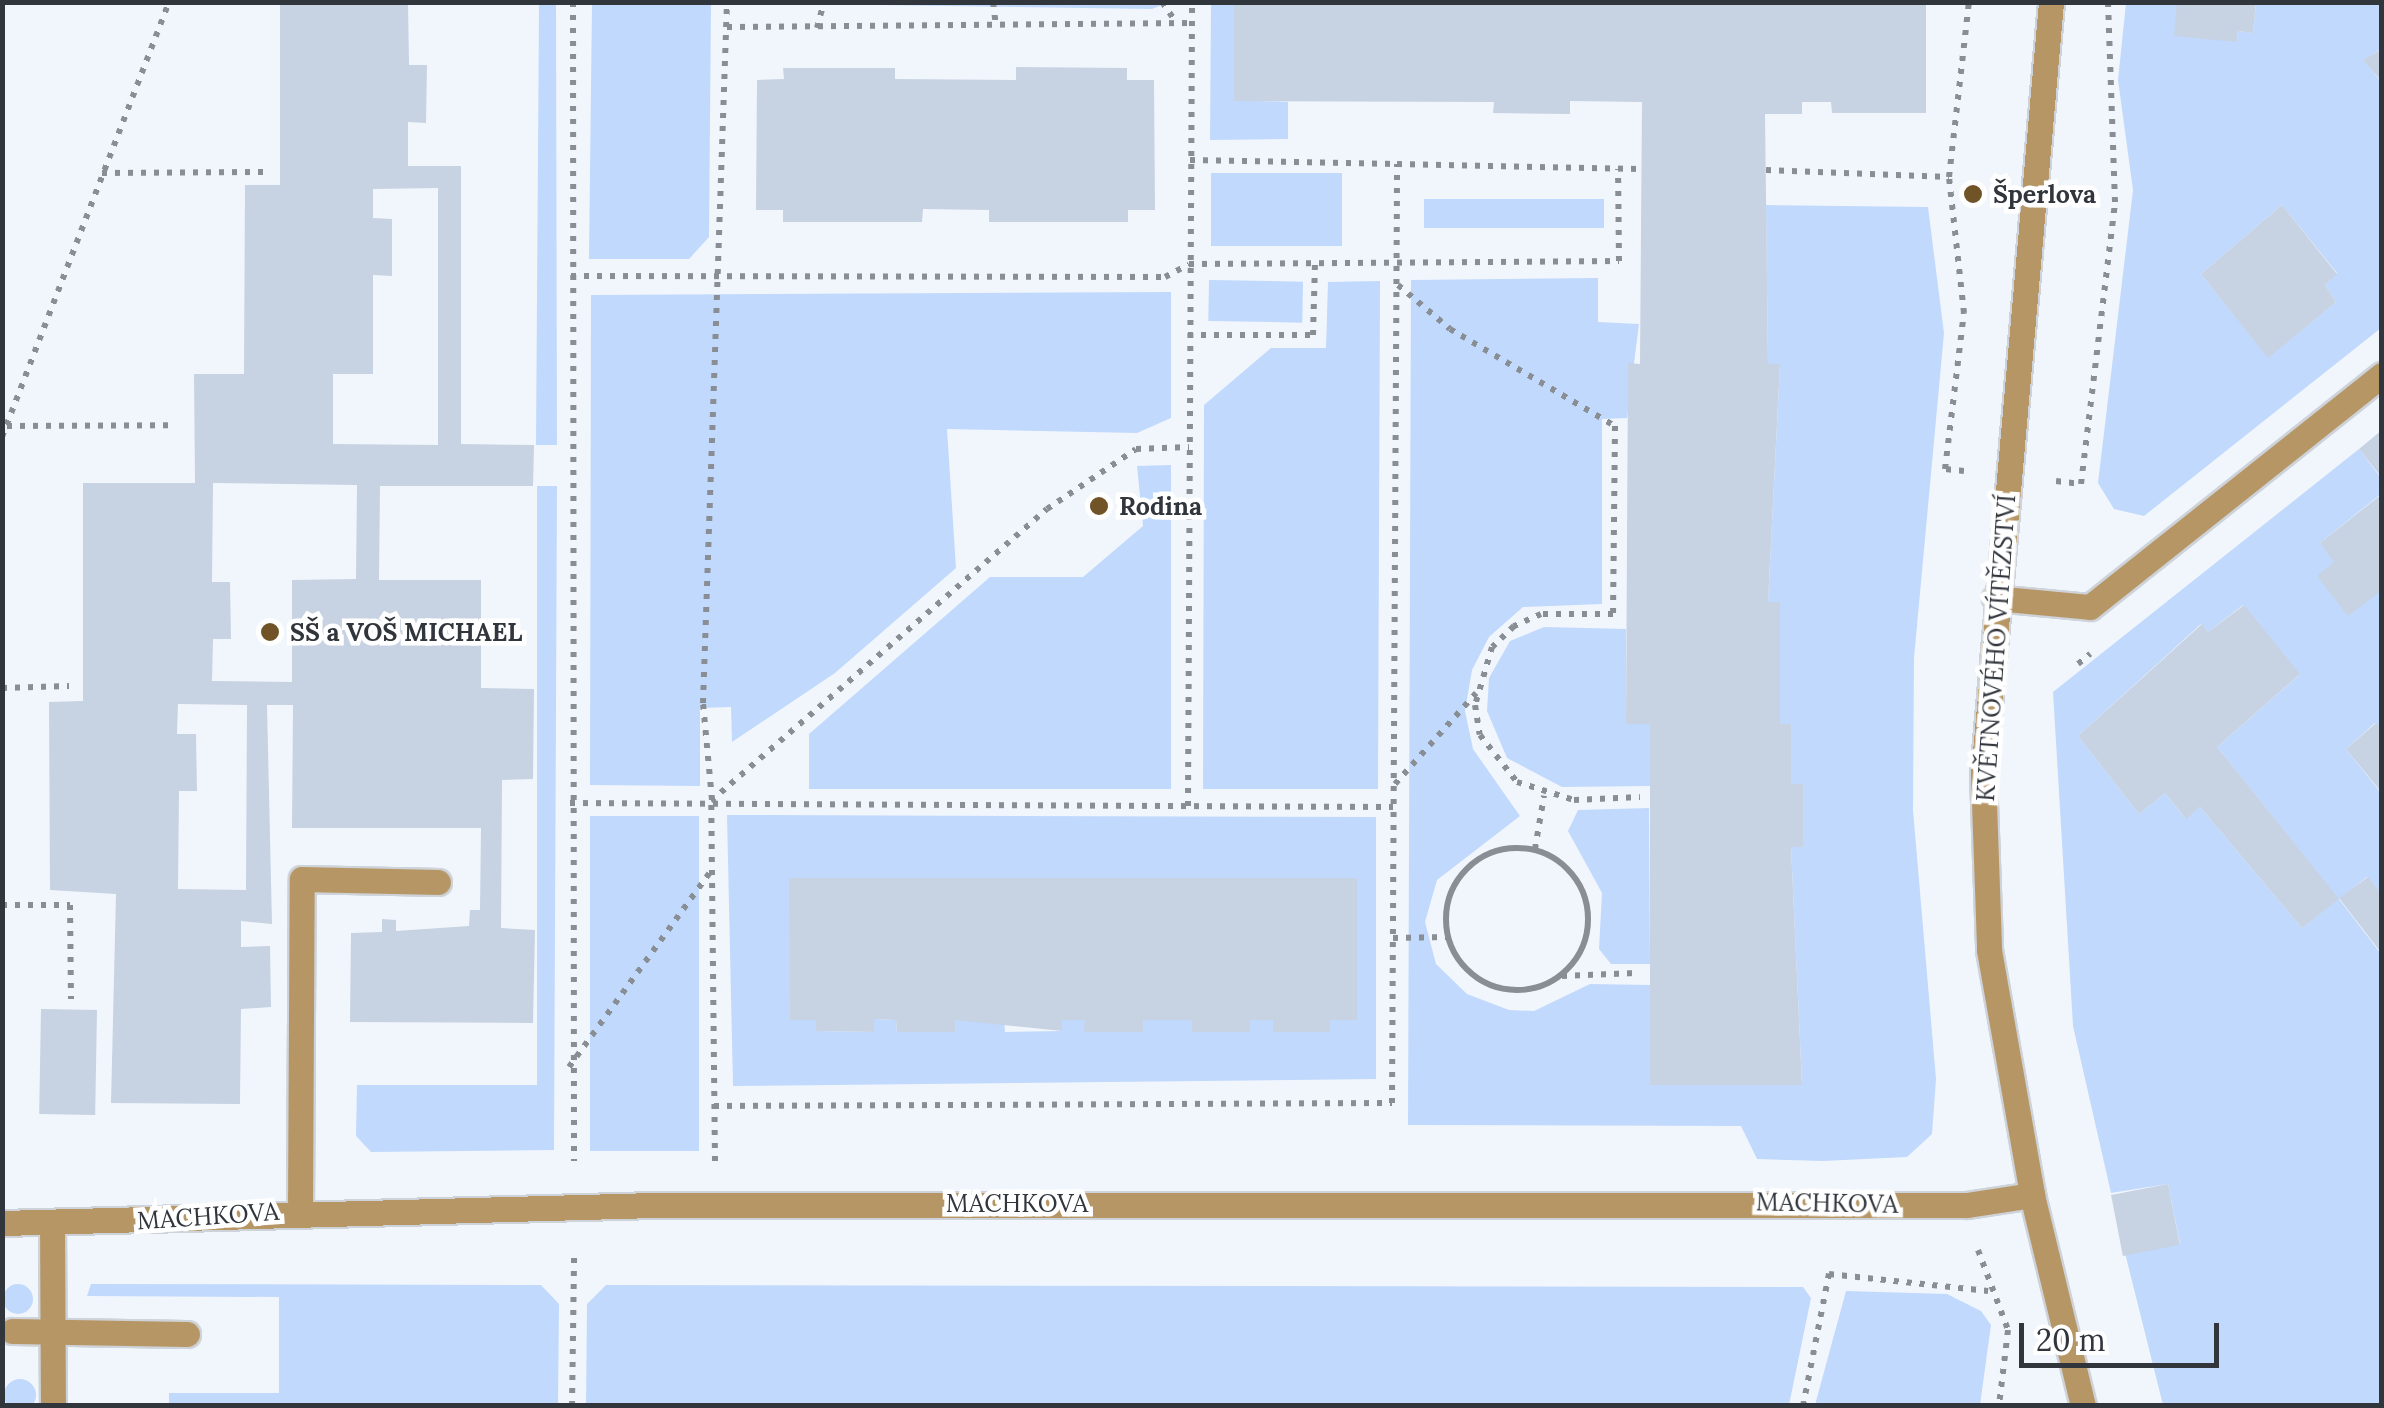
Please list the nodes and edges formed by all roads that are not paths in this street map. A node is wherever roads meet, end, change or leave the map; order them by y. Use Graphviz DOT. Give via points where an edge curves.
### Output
graph roads {
  1 [pos="2051,2"];
  2 [pos="2382,376"];
  3 [pos="1995,598"];
  4 [pos="438,882"];
  5 [pos="2032,1194"];
  6 [pos="300,1209"];
  7 [pos="2,1222"];
  8 [pos="52,1222"];
  9 [pos="12,1331"];
  10 [pos="53,1332"];
  11 [pos="187,1334"];
  12 [pos="54,1406"];
  13 [pos="2084,1406"];
  1 -- 3 [label="street, KVĚTNOVÉHO VÍTĚZSTVÍ"];
  2 -- 3 [label="street" via="2090,607"];
  3 -- 5 [label="street, KVĚTNOVÉHO VÍTĚZSTVÍ" via="1984,774 1990,950"];
  4 -- 6 [label="street" via="302,880"];
  5 -- 6 [label="street, MACHKOVA" via="1967,1205"];
  5 -- 13 [label="street, KVĚTNOVÉHO VÍTĚZSTVÍ"];
  6 -- 8 [label="street, MACHKOVA"];
  7 -- 8 [label="street, MACHKOVA"];
  8 -- 10 [label="street"];
  9 -- 10 [label="street"];
  10 -- 11 [label="street"];
  10 -- 12 [label="street"];
}
